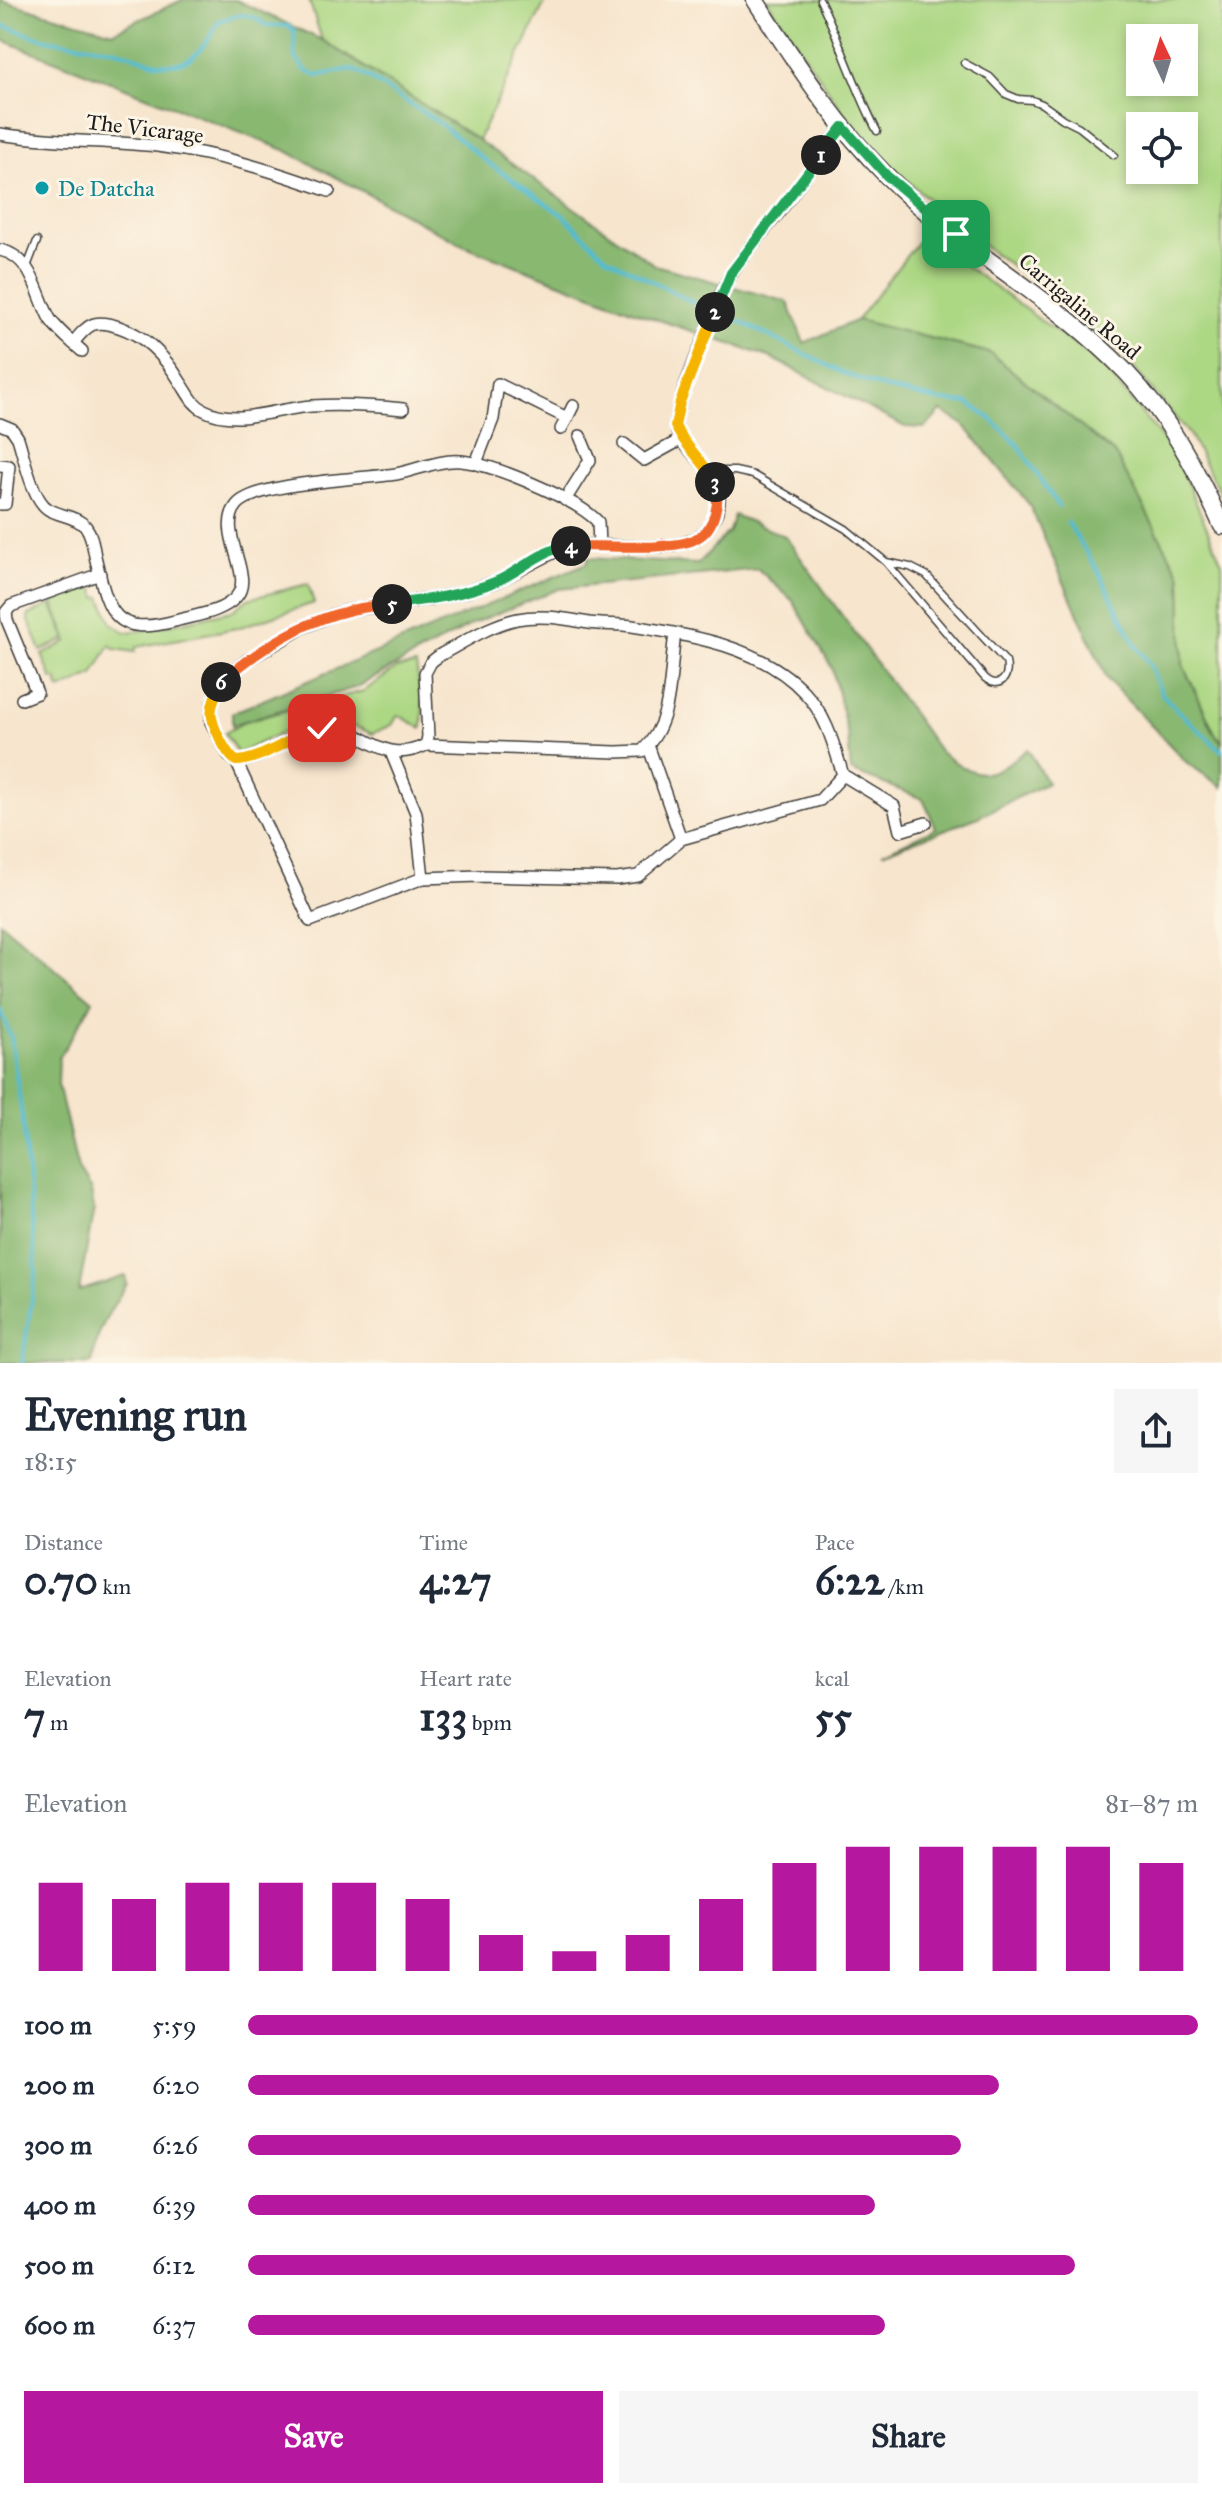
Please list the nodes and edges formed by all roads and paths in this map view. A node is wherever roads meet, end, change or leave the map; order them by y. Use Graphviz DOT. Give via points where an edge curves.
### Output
graph roads {
  1 [pos="755,0"];
  2 [pos="820,0"];
  3 [pos="964,63"];
  4 [pos="843,127"];
  5 [pos="877,131"];
  6 [pos="0,134"];
  7 [pos="1114,155"];
  8 [pos="329,191"];
  9 [pos="37,241"];
  10 [pos="0,250"];
  11 [pos="26,268"];
  12 [pos="573,406"];
  13 [pos="403,409"];
  14 [pos="567,418"];
  15 [pos="0,424"];
  16 [pos="561,429"];
  17 [pos="580,436"];
  18 [pos="682,439"];
  19 [pos="624,444"];
  20 [pos="476,463"];
  21 [pos="0,465"];
  22 [pos="709,471"];
  23 [pos="565,500"];
  24 [pos="0,504"];
  25 [pos="1222,526"];
  26 [pos="599,545"];
  27 [pos="886,562"];
  28 [pos="100,574"];
  29 [pos="675,634"];
  30 [pos="22,699"];
  31 [pos="426,745"];
  32 [pos="648,745"];
  33 [pos="391,752"];
  34 [pos="236,761"];
  35 [pos="843,775"];
  36 [pos="926,823"];
  37 [pos="681,839"];
  38 [pos="423,878"];
  1 -- 4 [label="main road, Carrigaline Road"];
  2 -- 5 [label="lane"];
  3 -- 7 [label="lane" via="990,77 1006,94 1042,104"];
  4 -- 18 [label="street" via="725,284 680,402 675,426"];
  4 -- 25 [label="main road, Carrigaline Road" via="904,191 1128,374 1180,441"];
  6 -- 8 [label="street, The Vicarage" via="196,152"];
  9 -- 11 [label="lane"];
  10 -- 11 [label="street" via="20,258"];
  11 -- 13 [label="street" via="51,320 78,347 84,329 93,323 125,329 166,359 192,402 204,411 238,417 309,406"];
  12 -- 14 [label="street"];
  14 -- 16 [label="street"];
  14 -- 20 [label="street" via="498,384 493,419"];
  15 -- 28 [label="street" via="18,438 38,500 84,524"];
  17 -- 23 [label="street" via="590,460"];
  18 -- 19 [label="street" via="644,460"];
  18 -- 22 [label="street"];
  20 -- 23 [label="street"];
  20 -- 28 [label="street" via="458,460 245,498 231,519 242,588 225,607 137,627 114,615"];
  21 -- 24 [label="street" via="9,466 5,504"];
  22 -- 26 [label="street" via="718,501 707,530 695,540 678,545"];
  22 -- 27 [label="lane" via="753,475 846,529"];
  23 -- 26 [label="street" via="598,522"];
  26 -- 34 [label="street" via="553,550 498,581 465,592 332,615 257,654 221,682 212,704 211,722"];
  27 -- 27 [label="lane" via="985,678 1003,681 1006,662 949,597 919,570"];
  28 -- 30 [label="street" via="6,612 37,693"];
  29 -- 31 [label="street" via="560,617 502,623 440,655 427,668"];
  29 -- 32 [label="street" via="665,714"];
  29 -- 35 [label="street" via="720,645 783,673 823,718"];
  31 -- 32 [label="street" via="634,753"];
  31 -- 33 [label="street"];
  32 -- 37 [label="street"];
  33 -- 34 [label="street" via="350,731 322,728"];
  33 -- 38 [label="street" via="416,813"];
  34 -- 38 [label="street" via="310,921"];
  35 -- 36 [label="street" via="894,806 900,831"];
  35 -- 37 [label="street" via="820,800"];
  37 -- 38 [label="street" via="638,876"];
}
